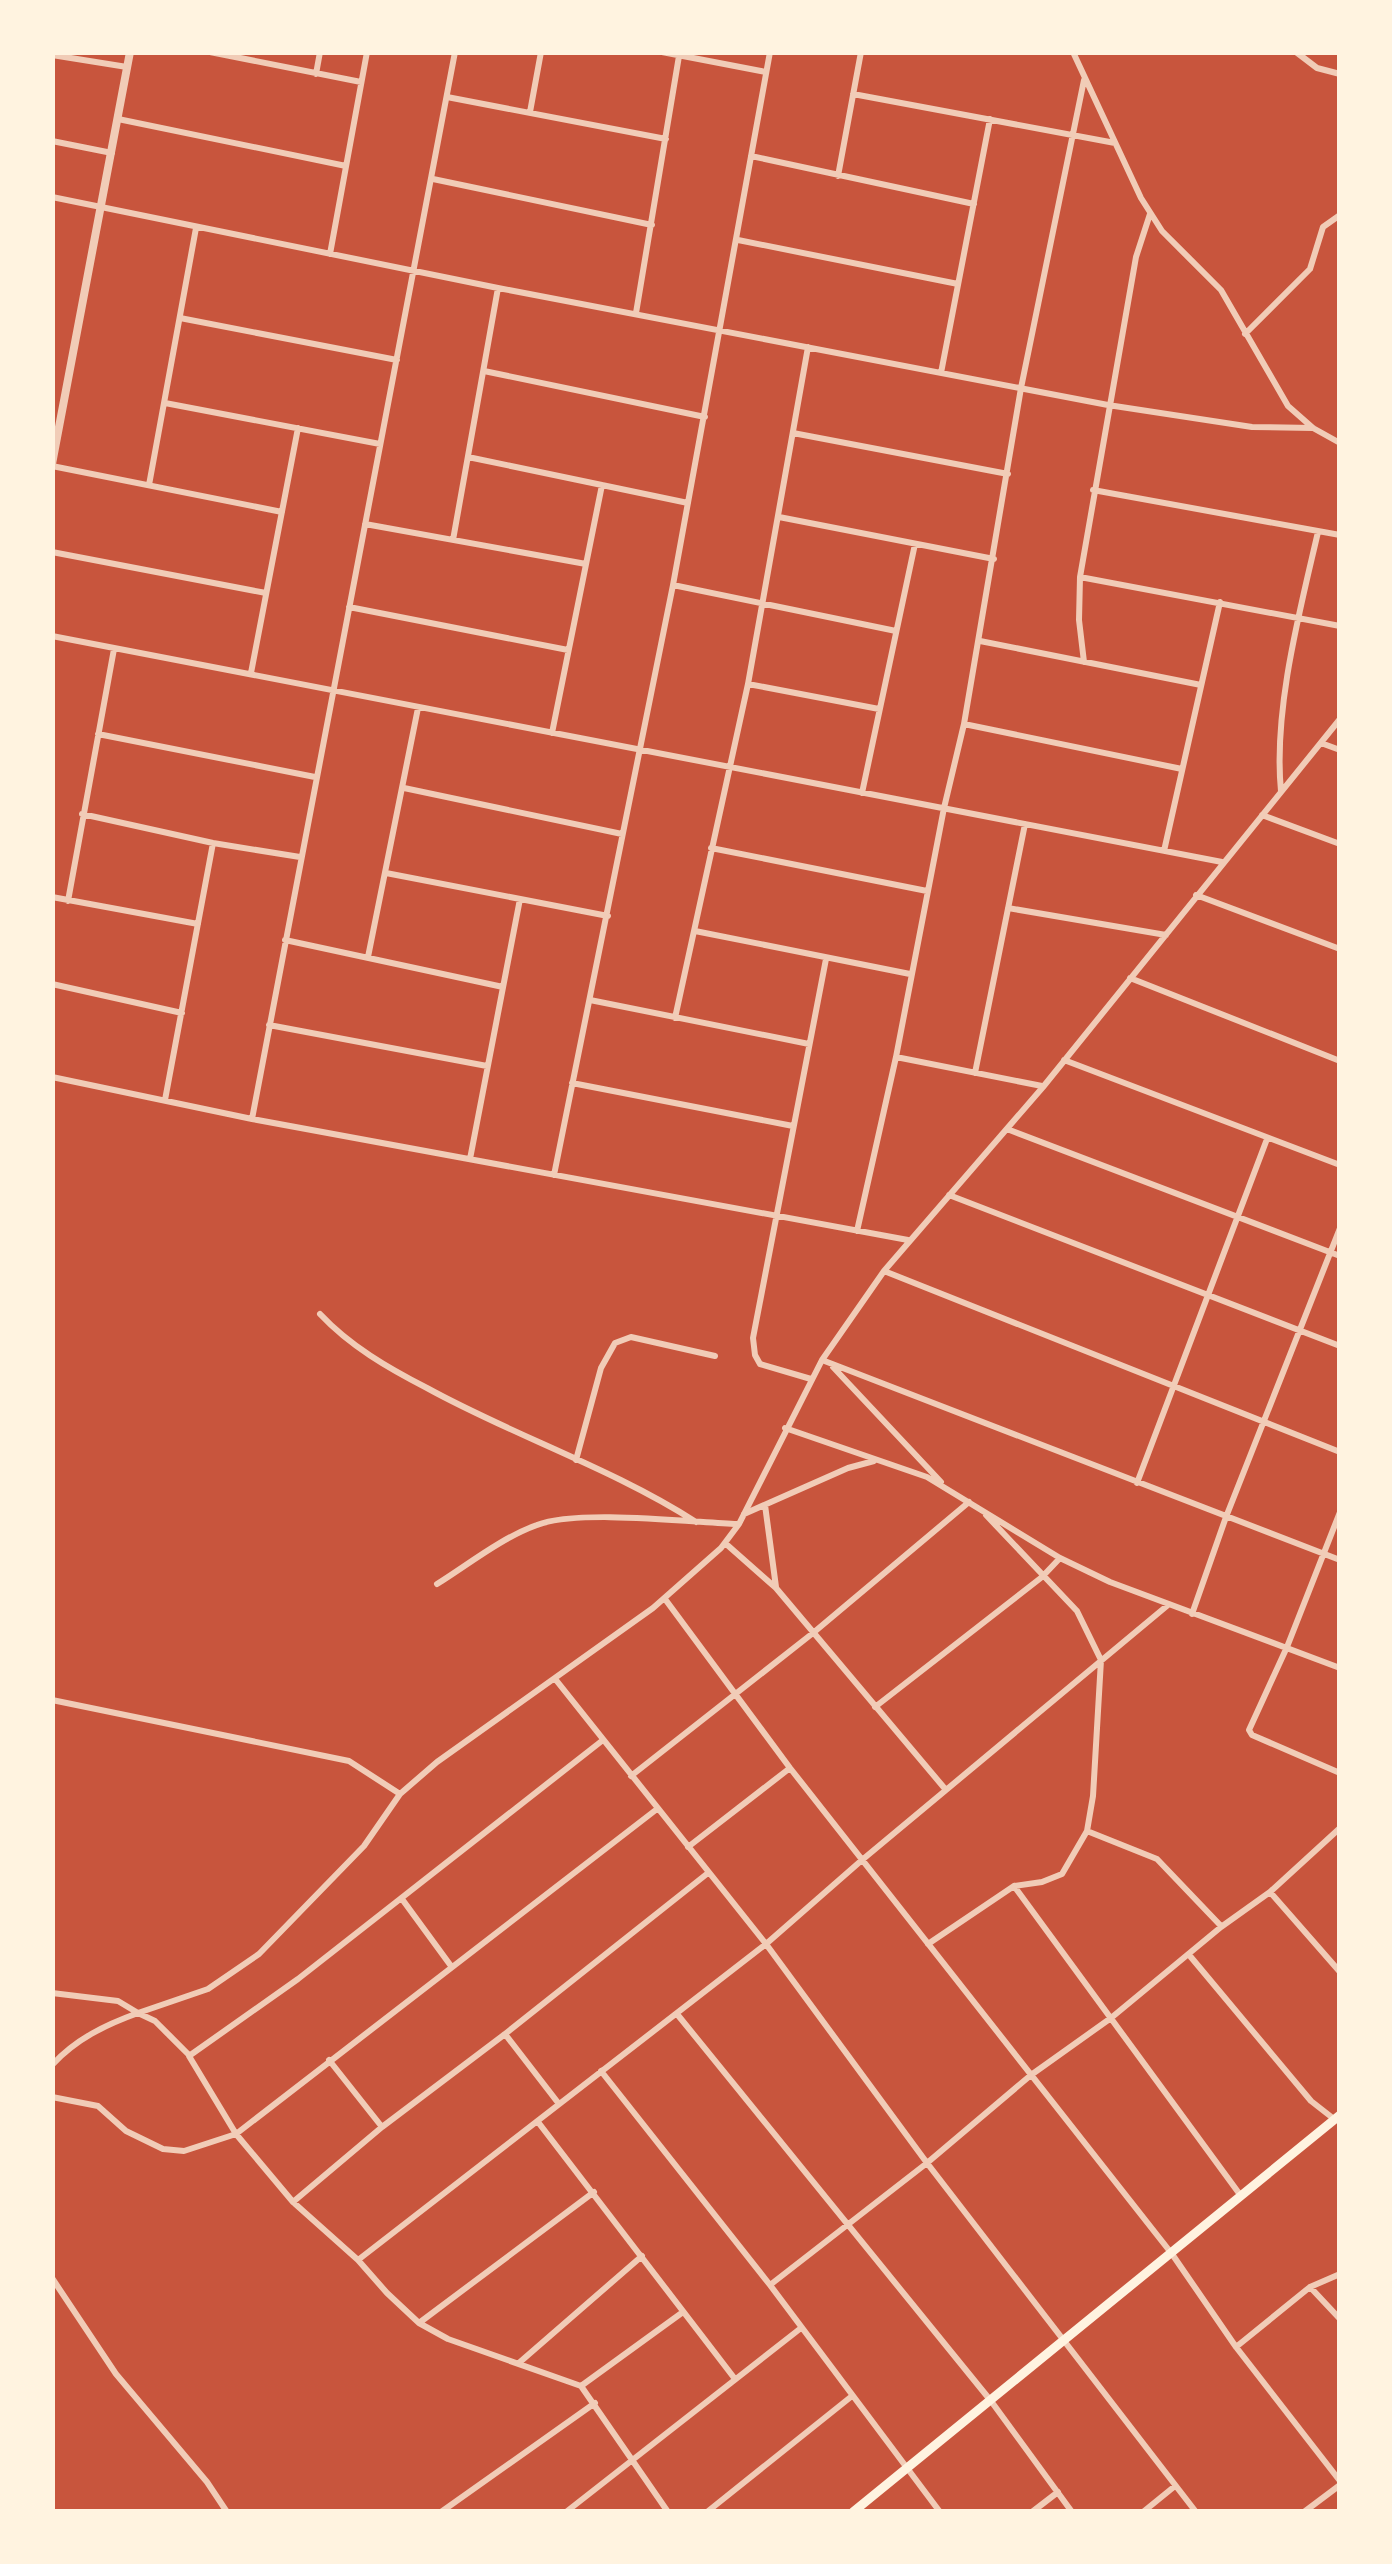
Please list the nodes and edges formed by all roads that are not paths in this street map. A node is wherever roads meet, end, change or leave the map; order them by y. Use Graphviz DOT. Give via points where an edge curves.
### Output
graph roads {
  1 [pos="130,52"];
  2 [pos="210,52"];
  3 [pos="320,52"];
  4 [pos="366,52"];
  5 [pos="455,52"];
  6 [pos="540,52"];
  7 [pos="662,52"];
  8 [pos="770,52"];
  9 [pos="861,52"];
  10 [pos="1073,52"];
  11 [pos="1296,52"];
  12 [pos="52,54"];
  13 [pos="229,55"];
  14 [pos="679,56"];
  15 [pos="128,67"];
  16 [pos="766,72"];
  17 [pos="316,74"];
  18 [pos="1340,74"];
  19 [pos="1084,80"];
  20 [pos="361,82"];
  21 [pos="853,94"];
  22 [pos="447,97"];
  23 [pos="530,112"];
  24 [pos="118,119"];
  25 [pos="990,119"];
  26 [pos="1073,134"];
  27 [pos="666,139"];
  28 [pos="52,141"];
  29 [pos="1116,143"];
  30 [pos="112,153"];
  31 [pos="751,156"];
  32 [pos="346,166"];
  33 [pos="838,176"];
  34 [pos="433,179"];
  35 [pos="52,197"];
  36 [pos="974,204"];
  37 [pos="102,209"];
  38 [pos="1150,213"];
  39 [pos="1340,215"];
  40 [pos="652,225"];
  41 [pos="196,228"];
  42 [pos="738,240"];
  43 [pos="330,254"];
  44 [pos="414,271"];
  45 [pos="958,284"];
  46 [pos="498,288"];
  47 [pos="636,314"];
  48 [pos="180,318"];
  49 [pos="721,330"];
  50 [pos="1245,334"];
  51 [pos="808,348"];
  52 [pos="397,360"];
  53 [pos="484,371"];
  54 [pos="941,373"];
  55 [pos="1021,388"];
  56 [pos="164,403"];
  57 [pos="1108,404"];
  58 [pos="704,417"];
  59 [pos="298,428"];
  60 [pos="1313,428"];
  61 [pos="793,433"];
  62 [pos="1340,443"];
  63 [pos="380,444"];
  64 [pos="54,446"];
  65 [pos="468,458"];
  66 [pos="52,465"];
  67 [pos="1008,474"];
  68 [pos="148,485"];
  69 [pos="602,485"];
  70 [pos="1093,490"];
  71 [pos="688,504"];
  72 [pos="282,512"];
  73 [pos="779,517"];
  74 [pos="365,524"];
  75 [pos="1318,532"];
  76 [pos="1340,535"];
  77 [pos="453,540"];
  78 [pos="915,544"];
  79 [pos="52,552"];
  80 [pos="994,560"];
  81 [pos="586,564"];
  82 [pos="1080,577"];
  83 [pos="673,585"];
  84 [pos="266,593"];
  85 [pos="1220,602"];
  86 [pos="764,603"];
  87 [pos="348,607"];
  88 [pos="1298,617"];
  89 [pos="1340,626"];
  90 [pos="896,631"];
  91 [pos="52,636"];
  92 [pos="980,641"];
  93 [pos="114,649"];
  94 [pos="568,650"];
  95 [pos="1084,662"];
  96 [pos="251,673"];
  97 [pos="748,684"];
  98 [pos="1201,685"];
  99 [pos="332,690"];
  100 [pos="418,708"];
  101 [pos="880,709"];
  102 [pos="1340,719"];
  103 [pos="964,724"];
  104 [pos="552,733"];
  105 [pos="98,734"];
  106 [pos="1321,743"];
  107 [pos="1340,750"];
  108 [pos="640,751"];
  109 [pos="729,767"];
  110 [pos="1182,769"];
  111 [pos="315,776"];
  112 [pos="404,788"];
  113 [pos="1281,791"];
  114 [pos="862,793"];
  115 [pos="944,808"];
  116 [pos="82,814"];
  117 [pos="1262,814"];
  118 [pos="1025,824"];
  119 [pos="622,834"];
  120 [pos="213,843"];
  121 [pos="1340,844"];
  122 [pos="710,848"];
  123 [pos="1164,850"];
  124 [pos="300,858"];
  125 [pos="1222,862"];
  126 [pos="386,873"];
  127 [pos="927,891"];
  128 [pos="1196,896"];
  129 [pos="52,897"];
  130 [pos="520,899"];
  131 [pos="68,901"];
  132 [pos="1008,908"];
  133 [pos="608,916"];
  134 [pos="198,924"];
  135 [pos="695,931"];
  136 [pos="1166,935"];
  137 [pos="285,940"];
  138 [pos="1340,949"];
  139 [pos="368,957"];
  140 [pos="826,958"];
  141 [pos="910,974"];
  142 [pos="1130,978"];
  143 [pos="52,984"];
  144 [pos="504,987"];
  145 [pos="590,1000"];
  146 [pos="182,1013"];
  147 [pos="675,1018"];
  148 [pos="270,1025"];
  149 [pos="809,1044"];
  150 [pos="896,1058"];
  151 [pos="1064,1060"];
  152 [pos="1340,1061"];
  153 [pos="487,1066"];
  154 [pos="975,1073"];
  155 [pos="52,1078"];
  156 [pos="572,1083"];
  157 [pos="1043,1087"];
  158 [pos="166,1100"];
  159 [pos="252,1118"];
  160 [pos="793,1126"];
  161 [pos="1007,1129"];
  162 [pos="1266,1139"];
  163 [pos="470,1159"];
  164 [pos="1340,1165"];
  165 [pos="554,1175"];
  166 [pos="950,1195"];
  167 [pos="775,1216"];
  168 [pos="1238,1220"];
  169 [pos="1340,1228"];
  170 [pos="856,1230"];
  171 [pos="908,1240"];
  172 [pos="1330,1252"];
  173 [pos="1340,1256"];
  174 [pos="884,1271"];
  175 [pos="1206,1296"];
  176 [pos="320,1314"];
  177 [pos="1298,1330"];
  178 [pos="1340,1346"];
  179 [pos="715,1356"];
  180 [pos="822,1360"];
  181 [pos="832,1366"];
  182 [pos="812,1379"];
  183 [pos="1174,1387"];
  184 [pos="1262,1422"];
  185 [pos="785,1428"];
  186 [pos="1340,1452"];
  187 [pos="576,1460"];
  188 [pos="880,1460"];
  189 [pos="1137,1483"];
  190 [pos="946,1487"];
  191 [pos="969,1502"];
  192 [pos="764,1506"];
  193 [pos="982,1510"];
  194 [pos="1340,1512"];
  195 [pos="744,1514"];
  196 [pos="1226,1517"];
  197 [pos="696,1522"];
  198 [pos="738,1524"];
  199 [pos="725,1543"];
  200 [pos="1323,1554"];
  201 [pos="1060,1558"];
  202 [pos="1340,1560"];
  203 [pos="1042,1577"];
  204 [pos="437,1584"];
  205 [pos="776,1588"];
  206 [pos="665,1599"];
  207 [pos="1168,1605"];
  208 [pos="1192,1614"];
  209 [pos="814,1633"];
  210 [pos="1287,1648"];
  211 [pos="1102,1660"];
  212 [pos="1340,1668"];
  213 [pos="556,1680"];
  214 [pos="734,1695"];
  215 [pos="52,1700"];
  216 [pos="875,1707"];
  217 [pos="603,1740"];
  218 [pos="790,1768"];
  219 [pos="1340,1773"];
  220 [pos="632,1776"];
  221 [pos="946,1790"];
  222 [pos="400,1794"];
  223 [pos="658,1809"];
  224 [pos="1340,1828"];
  225 [pos="1086,1831"];
  226 [pos="688,1847"];
  227 [pos="862,1860"];
  228 [pos="708,1873"];
  229 [pos="1014,1886"];
  230 [pos="1270,1892"];
  231 [pos="402,1899"];
  232 [pos="1221,1927"];
  233 [pos="766,1944"];
  234 [pos="928,1944"];
  235 [pos="1190,1956"];
  236 [pos="451,1966"];
  237 [pos="1340,1972"];
  238 [pos="52,1993"];
  239 [pos="138,2013"];
  240 [pos="676,2014"];
  241 [pos="1111,2018"];
  242 [pos="506,2034"];
  243 [pos="189,2056"];
  244 [pos="329,2060"];
  245 [pos="52,2066"];
  246 [pos="601,2071"];
  247 [pos="1031,2075"];
  248 [pos="52,2097"];
  249 [pos="559,2104"];
  250 [pos="1338,2118"];
  251 [pos="538,2122"];
  252 [pos="382,2126"];
  253 [pos="236,2134"];
  254 [pos="926,2162"];
  255 [pos="594,2192"];
  256 [pos="1242,2198"];
  257 [pos="293,2202"];
  258 [pos="846,2227"];
  259 [pos="1172,2254"];
  260 [pos="642,2256"];
  261 [pos="358,2260"];
  262 [pos="1340,2274"];
  263 [pos="52,2278"];
  264 [pos="770,2285"];
  265 [pos="1310,2287"];
  266 [pos="683,2312"];
  267 [pos="1340,2319"];
  268 [pos="419,2323"];
  269 [pos="801,2328"];
  270 [pos="1066,2341"];
  271 [pos="1236,2347"];
  272 [pos="520,2363"];
  273 [pos="735,2379"];
  274 [pos="582,2386"];
  275 [pos="852,2396"];
  276 [pos="991,2402"];
  277 [pos="595,2403"];
  278 [pos="634,2460"];
  279 [pos="907,2468"];
  280 [pos="1340,2483"];
  281 [pos="1175,2486"];
  282 [pos="1058,2492"];
  283 [pos="709,2511"];
  284 [pos="228,2512"];
  285 [pos="442,2512"];
  286 [pos="566,2512"];
  287 [pos="668,2512"];
  288 [pos="853,2512"];
  289 [pos="940,2512"];
  290 [pos="1032,2512"];
  291 [pos="1072,2512"];
  292 [pos="1143,2512"];
  293 [pos="1196,2512"];
  294 [pos="1304,2512"];
  1 -- 15 [label="street"];
  2 -- 13 [label="street"];
  3 -- 17 [label="street"];
  4 -- 20 [label="street"];
  5 -- 22 [label="street"];
  6 -- 23 [label="street"];
  7 -- 14 [label="street"];
  8 -- 16 [label="street"];
  9 -- 21 [label="street"];
  10 -- 19 [label="street"];
  11 -- 18 [label="street" via="1316,68"];
  12 -- 15 [label="street"];
  13 -- 17 [label="street"];
  14 -- 16 [label="street"];
  14 -- 27 [label="street"];
  15 -- 24 [label="street"];
  16 -- 31 [label="street"];
  17 -- 20 [label="street"];
  19 -- 26 [label="street"];
  19 -- 29 [label="street"];
  20 -- 32 [label="street"];
  21 -- 25 [label="street"];
  21 -- 33 [label="street"];
  22 -- 23 [label="street"];
  22 -- 34 [label="street"];
  23 -- 27 [label="street"];
  24 -- 30 [label="street"];
  24 -- 32 [label="street"];
  25 -- 26 [label="street"];
  25 -- 36 [label="street"];
  26 -- 29 [label="street"];
  26 -- 55 [label="street"];
  27 -- 40 [label="street"];
  28 -- 30 [label="street"];
  29 -- 38 [label="street"];
  30 -- 37 [label="street"];
  31 -- 33 [label="street"];
  31 -- 42 [label="street"];
  32 -- 43 [label="street"];
  33 -- 36 [label="street"];
  34 -- 40 [label="street"];
  34 -- 44 [label="street"];
  35 -- 37 [label="street"];
  36 -- 45 [label="street"];
  37 -- 41 [label="street"];
  37 -- 64 [label="street"];
  38 -- 50 [label="street" via="1222,290"];
  38 -- 57 [label="street"];
  39 -- 50 [label="street" via="1323,226 1310,268"];
  40 -- 47 [label="street"];
  41 -- 43 [label="street"];
  41 -- 48 [label="street"];
  42 -- 45 [label="street"];
  42 -- 49 [label="street"];
  43 -- 44 [label="street"];
  44 -- 46 [label="street"];
  44 -- 52 [label="street"];
  45 -- 54 [label="street"];
  46 -- 47 [label="street"];
  46 -- 53 [label="street"];
  47 -- 49 [label="street"];
  48 -- 52 [label="street"];
  48 -- 56 [label="street"];
  49 -- 51 [label="street"];
  49 -- 58 [label="street"];
  50 -- 60 [label="street" via="1288,406"];
  51 -- 54 [label="street"];
  51 -- 61 [label="street"];
  52 -- 63 [label="street"];
  53 -- 58 [label="street"];
  53 -- 65 [label="street"];
  54 -- 55 [label="street"];
  55 -- 57 [label="street"];
  55 -- 67 [label="street"];
  56 -- 59 [label="street"];
  56 -- 68 [label="street"];
  57 -- 60 [label="street" via="1252,427"];
  57 -- 70 [label="street"];
  58 -- 71 [label="street"];
  59 -- 63 [label="street"];
  59 -- 72 [label="street"];
  60 -- 62 [label="street"];
  61 -- 67 [label="street"];
  61 -- 73 [label="street"];
  63 -- 74 [label="street"];
  64 -- 66 [label="street"];
  65 -- 69 [label="street"];
  65 -- 77 [label="street"];
  66 -- 68 [label="street"];
  67 -- 80 [label="street"];
  68 -- 72 [label="street"];
  69 -- 71 [label="street"];
  69 -- 81 [label="street"];
  70 -- 75 [label="street"];
  70 -- 82 [label="street"];
  71 -- 83 [label="street"];
  72 -- 84 [label="street"];
  73 -- 78 [label="street"];
  73 -- 86 [label="street"];
  74 -- 77 [label="street"];
  74 -- 87 [label="street"];
  75 -- 76 [label="street"];
  75 -- 88 [label="street"];
  77 -- 81 [label="street"];
  78 -- 80 [label="street"];
  78 -- 90 [label="street"];
  79 -- 84 [label="street"];
  80 -- 92 [label="street"];
  81 -- 94 [label="street"];
  82 -- 85 [label="street"];
  82 -- 95 [label="street"];
  83 -- 86 [label="street"];
  83 -- 108 [label="street"];
  84 -- 96 [label="street"];
  85 -- 88 [label="street"];
  85 -- 98 [label="street"];
  86 -- 90 [label="street"];
  86 -- 97 [label="street"];
  87 -- 94 [label="street"];
  87 -- 99 [label="street"];
  88 -- 89 [label="street"];
  88 -- 113 [label="street" via="1281,734"];
  90 -- 101 [label="street"];
  91 -- 93 [label="street"];
  92 -- 95 [label="street"];
  92 -- 103 [label="street"];
  93 -- 96 [label="street"];
  93 -- 105 [label="street"];
  94 -- 104 [label="street"];
  95 -- 98 [label="street"];
  96 -- 99 [label="street"];
  97 -- 101 [label="street"];
  97 -- 109 [label="street"];
  98 -- 110 [label="street"];
  99 -- 100 [label="street"];
  99 -- 111 [label="street"];
  100 -- 104 [label="street"];
  100 -- 112 [label="street"];
  101 -- 114 [label="street"];
  102 -- 106 [label="street"];
  103 -- 110 [label="street"];
  103 -- 115 [label="street"];
  104 -- 108 [label="street"];
  105 -- 111 [label="street"];
  105 -- 116 [label="street"];
  106 -- 107 [label="street"];
  106 -- 113 [label="street"];
  108 -- 109 [label="street"];
  108 -- 119 [label="street"];
  109 -- 114 [label="street"];
  109 -- 122 [label="street"];
  110 -- 123 [label="street"];
  111 -- 124 [label="street"];
  112 -- 119 [label="street"];
  112 -- 126 [label="street"];
  113 -- 117 [label="street"];
  114 -- 115 [label="street"];
  115 -- 118 [label="street"];
  115 -- 127 [label="street"];
  116 -- 120 [label="street"];
  116 -- 131 [label="street"];
  117 -- 121 [label="street"];
  117 -- 125 [label="street"];
  118 -- 123 [label="street"];
  118 -- 132 [label="street"];
  119 -- 133 [label="street"];
  120 -- 124 [label="street"];
  120 -- 134 [label="street"];
  122 -- 127 [label="street"];
  122 -- 135 [label="street"];
  123 -- 125 [label="street"];
  124 -- 137 [label="street"];
  125 -- 128 [label="street"];
  126 -- 130 [label="street"];
  126 -- 139 [label="street"];
  127 -- 141 [label="street"];
  128 -- 136 [label="street"];
  128 -- 138 [label="street"];
  129 -- 131 [label="street"];
  130 -- 133 [label="street"];
  130 -- 144 [label="street"];
  131 -- 134 [label="street"];
  132 -- 136 [label="street"];
  132 -- 154 [label="street"];
  133 -- 145 [label="street"];
  134 -- 146 [label="street"];
  135 -- 140 [label="street"];
  135 -- 147 [label="street"];
  136 -- 142 [label="street"];
  137 -- 139 [label="street"];
  137 -- 148 [label="street"];
  139 -- 144 [label="street"];
  140 -- 141 [label="street"];
  140 -- 149 [label="street"];
  141 -- 150 [label="street"];
  142 -- 151 [label="street"];
  142 -- 152 [label="street"];
  143 -- 146 [label="street"];
  144 -- 153 [label="street"];
  145 -- 147 [label="street"];
  145 -- 156 [label="street"];
  146 -- 158 [label="street"];
  147 -- 149 [label="street"];
  148 -- 153 [label="street"];
  148 -- 159 [label="street"];
  149 -- 160 [label="street"];
  150 -- 154 [label="street"];
  150 -- 170 [label="street"];
  151 -- 157 [label="street"];
  151 -- 162 [label="street"];
  153 -- 163 [label="street"];
  154 -- 157 [label="street"];
  155 -- 158 [label="street"];
  156 -- 160 [label="street"];
  156 -- 165 [label="street"];
  157 -- 161 [label="street"];
  158 -- 159 [label="street"];
  159 -- 163 [label="street"];
  160 -- 167 [label="street"];
  161 -- 166 [label="street"];
  161 -- 168 [label="street"];
  162 -- 164 [label="street"];
  162 -- 168 [label="street"];
  163 -- 165 [label="street"];
  165 -- 167 [label="street"];
  166 -- 171 [label="street"];
  166 -- 175 [label="street"];
  167 -- 170 [label="street"];
  167 -- 182 [label="street" via="754,1351 764,1366"];
  168 -- 172 [label="street"];
  168 -- 175 [label="street"];
  169 -- 172 [label="street"];
  170 -- 171 [label="street"];
  171 -- 174 [label="street"];
  172 -- 173 [label="street"];
  172 -- 177 [label="street"];
  174 -- 180 [label="street"];
  174 -- 183 [label="street"];
  175 -- 177 [label="street"];
  175 -- 183 [label="street"];
  176 -- 187 [label="street" via="396,1372"];
  177 -- 178 [label="street"];
  177 -- 184 [label="street"];
  179 -- 187 [label="street" via="631,1338 615,1343 601,1368"];
  180 -- 181 [label="street"];
  180 -- 182 [label="street"];
  181 -- 189 [label="street"];
  181 -- 190 [label="street"];
  182 -- 185 [label="street"];
  183 -- 184 [label="street"];
  183 -- 189 [label="street"];
  184 -- 186 [label="street"];
  184 -- 196 [label="street"];
  185 -- 188 [label="street"];
  185 -- 195 [label="street"];
  187 -- 197 [label="street"];
  188 -- 190 [label="street"];
  188 -- 192 [label="street"];
  189 -- 196 [label="street"];
  190 -- 191 [label="street"];
  191 -- 193 [label="street"];
  191 -- 209 [label="street"];
  192 -- 195 [label="street"];
  192 -- 205 [label="street"];
  193 -- 201 [label="street"];
  193 -- 203 [label="street"];
  194 -- 200 [label="street"];
  195 -- 198 [label="street"];
  196 -- 200 [label="street"];
  196 -- 208 [label="street"];
  197 -- 198 [label="street"];
  197 -- 204 [label="street" via="546,1522"];
  198 -- 199 [label="street"];
  199 -- 205 [label="street"];
  199 -- 206 [label="street"];
  200 -- 202 [label="street"];
  200 -- 210 [label="street"];
  201 -- 203 [label="street"];
  201 -- 207 [label="street"];
  203 -- 211 [label="street" via="1082,1617"];
  203 -- 216 [label="street"];
  205 -- 209 [label="street"];
  206 -- 213 [label="street"];
  206 -- 214 [label="street"];
  207 -- 208 [label="street"];
  207 -- 211 [label="street"];
  208 -- 210 [label="street"];
  209 -- 214 [label="street"];
  209 -- 216 [label="street"];
  210 -- 212 [label="street"];
  210 -- 219 [label="street" via="1249,1732"];
  211 -- 221 [label="street"];
  211 -- 225 [label="street"];
  213 -- 217 [label="street"];
  213 -- 222 [label="street"];
  214 -- 218 [label="street"];
  214 -- 220 [label="street"];
  215 -- 222 [label="street" via="349,1761"];
  216 -- 221 [label="street"];
  217 -- 220 [label="street"];
  217 -- 231 [label="street"];
  218 -- 226 [label="street"];
  218 -- 227 [label="street"];
  220 -- 223 [label="street"];
  221 -- 227 [label="street"];
  222 -- 239 [label="street" via="364,1846 259,1954 208,1989"];
  223 -- 226 [label="street"];
  223 -- 236 [label="street"];
  224 -- 230 [label="street"];
  225 -- 229 [label="street" via="1062,1874"];
  225 -- 232 [label="street" via="1162,1863"];
  226 -- 228 [label="street"];
  227 -- 233 [label="street"];
  227 -- 234 [label="street"];
  228 -- 233 [label="street"];
  228 -- 242 [label="street"];
  229 -- 234 [label="street"];
  229 -- 241 [label="street"];
  230 -- 232 [label="street"];
  230 -- 237 [label="street"];
  231 -- 236 [label="street"];
  231 -- 243 [label="street"];
  232 -- 235 [label="street"];
  233 -- 240 [label="street"];
  233 -- 254 [label="street"];
  234 -- 247 [label="street"];
  235 -- 241 [label="street"];
  235 -- 250 [label="street" via="1310,2101"];
  236 -- 244 [label="street"];
  238 -- 239 [label="street" via="118,2001"];
  239 -- 243 [label="street"];
  239 -- 245 [label="street" via="104,2026"];
  240 -- 246 [label="street"];
  240 -- 258 [label="street"];
  241 -- 247 [label="street"];
  241 -- 256 [label="street"];
  242 -- 249 [label="street"];
  242 -- 252 [label="street"];
  243 -- 253 [label="street"];
  244 -- 252 [label="street"];
  244 -- 253 [label="street"];
  246 -- 249 [label="street"];
  246 -- 264 [label="street"];
  247 -- 254 [label="street"];
  247 -- 259 [label="street"];
  248 -- 253 [label="street" via="98,2106 126,2131 163,2149 189,2150"];
  249 -- 251 [label="street"];
  250 -- 256 [label="main road"];
  251 -- 255 [label="street"];
  251 -- 261 [label="street"];
  252 -- 257 [label="street"];
  253 -- 257 [label="street"];
  254 -- 258 [label="street"];
  254 -- 270 [label="street"];
  255 -- 260 [label="street"];
  255 -- 268 [label="street"];
  256 -- 259 [label="main road"];
  257 -- 261 [label="street"];
  258 -- 264 [label="street"];
  258 -- 276 [label="street"];
  259 -- 270 [label="main road"];
  259 -- 271 [label="street"];
  260 -- 266 [label="street"];
  260 -- 272 [label="street"];
  261 -- 268 [label="street"];
  262 -- 265 [label="street"];
  263 -- 284 [label="street" via="116,2374"];
  264 -- 269 [label="street"];
  265 -- 267 [label="street"];
  265 -- 271 [label="street"];
  266 -- 273 [label="street"];
  266 -- 274 [label="street"];
  268 -- 272 [label="street" via="468,2348"];
  269 -- 273 [label="street"];
  269 -- 275 [label="street"];
  270 -- 276 [label="main road"];
  270 -- 281 [label="street"];
  271 -- 280 [label="street"];
  272 -- 274 [label="street"];
  273 -- 278 [label="street"];
  274 -- 277 [label="street"];
  275 -- 279 [label="street"];
  275 -- 283 [label="street"];
  276 -- 279 [label="main road"];
  276 -- 282 [label="street"];
  277 -- 278 [label="street"];
  277 -- 285 [label="street"];
  278 -- 286 [label="street"];
  278 -- 287 [label="street"];
  279 -- 288 [label="main road"];
  279 -- 289 [label="street"];
  280 -- 294 [label="street"];
  281 -- 292 [label="street"];
  281 -- 293 [label="street"];
  282 -- 290 [label="street"];
  282 -- 291 [label="street"];
}
